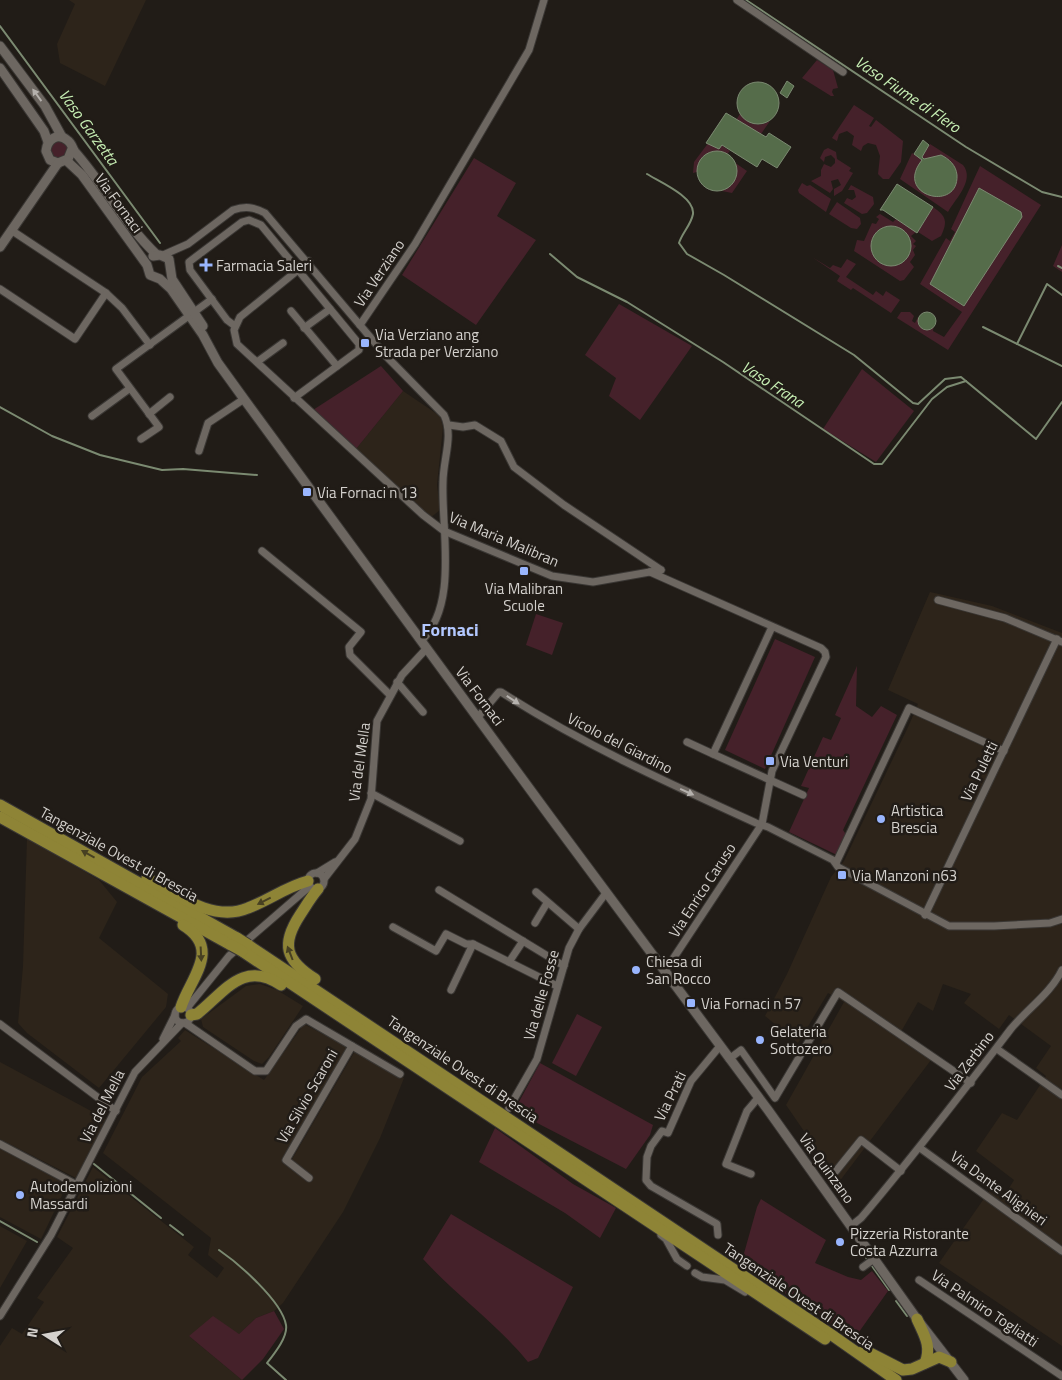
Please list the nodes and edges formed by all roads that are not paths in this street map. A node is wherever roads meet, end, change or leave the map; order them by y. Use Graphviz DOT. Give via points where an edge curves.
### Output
graph roads {
  1 [pos="544,0"];
  2 [pos="736,0"];
  3 [pos="0,46"];
  4 [pos="0,68"];
  5 [pos="843,72"];
  6 [pos="62,137"];
  7 [pos="48,142"];
  8 [pos="72,149"];
  9 [pos="58,161"];
  10 [pos="219,221"];
  11 [pos="11,230"];
  12 [pos="228,232"];
  13 [pos="188,244"];
  14 [pos="0,246"];
  15 [pos="160,255"];
  16 [pos="170,262"];
  17 [pos="309,262"];
  18 [pos="148,264"];
  19 [pos="298,271"];
  20 [pos="170,272"];
  21 [pos="160,279"];
  22 [pos="0,289"];
  23 [pos="106,293"];
  24 [pos="212,299"];
  25 [pos="330,309"];
  26 [pos="291,311"];
  27 [pos="192,313"];
  28 [pos="360,325"];
  29 [pos="235,326"];
  30 [pos="304,328"];
  31 [pos="282,343"];
  32 [pos="150,345"];
  33 [pos="257,362"];
  34 [pos="337,366"];
  35 [pos="130,389"];
  36 [pos="170,397"];
  37 [pos="294,398"];
  38 [pos="244,399"];
  39 [pos="149,414"];
  40 [pos="92,416"];
  41 [pos="448,425"];
  42 [pos="141,439"];
  43 [pos="199,451"];
  44 [pos="444,531"];
  45 [pos="262,551"];
  46 [pos="650,572"];
  47 [pos="938,600"];
  48 [pos="772,627"];
  49 [pos="1059,641"];
  50 [pos="424,645"];
  51 [pos="397,682"];
  52 [pos="390,695"];
  53 [pos="423,712"];
  54 [pos="478,717"];
  55 [pos="687,742"];
  56 [pos="1004,751"];
  57 [pos="713,754"];
  58 [pos="769,781"];
  59 [pos="371,793"];
  60 [pos="803,795"];
  61 [pos="0,805"];
  62 [pos="0,817"];
  63 [pos="762,824"];
  64 [pos="460,842"];
  65 [pos="340,859"];
  66 [pos="836,864"];
  67 [pos="105,869"];
  68 [pos="317,873"];
  69 [pos="315,884"];
  70 [pos="439,890"];
  71 [pos="536,892"];
  72 [pos="606,893"];
  73 [pos="547,903"];
  74 [pos="925,915"];
  75 [pos="1062,919"];
  76 [pos="535,922"];
  77 [pos="393,927"];
  78 [pos="579,930"];
  79 [pos="523,941"];
  80 [pos="473,944"];
  81 [pos="245,948"];
  82 [pos="508,962"];
  83 [pos="564,966"];
  84 [pos="1062,970"];
  85 [pos="665,971"];
  86 [pos="557,986"];
  87 [pos="451,990"];
  88 [pos="325,1006"];
  89 [pos="184,1016"];
  90 [pos="363,1020"];
  91 [pos="0,1024"];
  92 [pos="352,1046"];
  93 [pos="720,1046"];
  94 [pos="997,1049"];
  95 [pos="729,1059"];
  96 [pos="400,1074"];
  97 [pos="970,1083"];
  98 [pos="1062,1095"];
  99 [pos="758,1098"];
  100 [pos="509,1108"];
  101 [pos="116,1111"];
  102 [pos="0,1144"];
  103 [pos="920,1148"];
  104 [pos="836,1171"];
  105 [pos="901,1171"];
  106 [pos="751,1174"];
  107 [pos="309,1178"];
  108 [pos="77,1186"];
  109 [pos="623,1207"];
  110 [pos="851,1226"];
  111 [pos="718,1235"];
  112 [pos="1062,1250"];
  113 [pos="874,1259"];
  114 [pos="687,1266"];
  115 [pos="863,1267"];
  116 [pos="696,1273"];
  117 [pos="918,1280"];
  118 [pos="1,1314"];
  119 [pos="917,1320"];
  120 [pos="800,1323"];
  121 [pos="829,1333"];
  122 [pos="859,1362"];
  123 [pos="951,1362"];
  124 [pos="925,1363"];
  125 [pos="1062,1376"];
  126 [pos="883,1380"];
  127 [pos="890,1380"];
  128 [pos="896,1380"];
  129 [pos="964,1380"];
  1 -- 28 [label="street, Via Verziano" via="524,58 415,244"];
  2 -- 5 [label="street"];
  6 -- 3 [label="street, Via Fornaci, one-way" via="45,106"];
  4 -- 7 [label="street" via="44,130"];
  6 -- 7 [label="street"];
  6 -- 8 [label="street, Via Fornaci"];
  7 -- 9 [label="street" via="46,151"];
  8 -- 9 [label="street"];
  8 -- 15 [label="street, Via Fornaci" via="143,241"];
  9 -- 11 [label="street"];
  9 -- 18 [label="street, Via Fornaci" via="82,175"];
  10 -- 12 [label="street"];
  10 -- 13 [label="street"];
  10 -- 17 [label="street" via="242,207 266,212"];
  11 -- 14 [label="street"];
  11 -- 23 [label="street"];
  12 -- 19 [label="street" via="242,222 261,225"];
  12 -- 24 [label="street" via="189,262 190,270"];
  13 -- 15 [label="street"];
  13 -- 16 [label="street"];
  15 -- 16 [label="street, Via Fornaci"];
  15 -- 18 [label="street"];
  16 -- 20 [label="street, Via Fornaci"];
  17 -- 19 [label="street"];
  17 -- 28 [label="street"];
  18 -- 21 [label="street, Via Fornaci" via="150,275"];
  19 -- 25 [label="street"];
  19 -- 29 [label="street" via="240,317"];
  20 -- 21 [label="street"];
  20 -- 27 [label="street, Via Fornaci"];
  21 -- 27 [label="street, Via Fornaci"];
  22 -- 23 [label="street" via="75,339"];
  23 -- 32 [label="street" via="122,308"];
  24 -- 27 [label="street"];
  24 -- 29 [label="street"];
  25 -- 30 [label="street"];
  25 -- 34 [label="street" via="359,344 359,350"];
  26 -- 30 [label="street"];
  27 -- 32 [label="street"];
  27 -- 38 [label="street, Via Fornaci" via="218,363"];
  28 -- 41 [label="street, Via Verziano" via="436,405"];
  29 -- 33 [label="street, Via Maria Malibran" via="239,347"];
  30 -- 34 [label="street"];
  31 -- 33 [label="street"];
  32 -- 35 [label="street" via="116,369"];
  33 -- 37 [label="street, Via Maria Malibran"];
  34 -- 37 [label="street"];
  35 -- 39 [label="street"];
  35 -- 40 [label="street"];
  36 -- 39 [label="street"];
  37 -- 44 [label="street, Via Maria Malibran"];
  38 -- 43 [label="street" via="208,423"];
  38 -- 50 [label="street, Via Fornaci"];
  39 -- 42 [label="street" via="159,427"];
  41 -- 44 [label="street" via="442,484"];
  41 -- 46 [label="street, Via Maria Malibran" via="475,425 501,441 514,467 661,570"];
  44 -- 46 [label="street, Via Maria Malibran" via="552,576 593,582"];
  44 -- 50 [label="street" via="444,578 440,606"];
  45 -- 52 [label="street" via="361,632 349,647 350,655"];
  46 -- 48 [label="street"];
  47 -- 49 [label="street" via="1005,618"];
  48 -- 57 [label="street"];
  48 -- 58 [label="street" via="821,648 826,657"];
  49 -- 56 [label="street, Via Puletti"];
  50 -- 51 [label="street, Via del Mella"];
  50 -- 54 [label="street, Via Fornaci"];
  51 -- 52 [label="street, Via del Mella"];
  51 -- 53 [label="street"];
  52 -- 59 [label="street, Via del Mella" via="377,721"];
  54 -- 63 [label="street, Vicolo del Giardino, one-way" via="501,692 586,743"];
  54 -- 72 [label="street, Via Fornaci"];
  55 -- 57 [label="street"];
  56 -- 66 [label="street" via="909,708"];
  56 -- 74 [label="street, Via Puletti"];
  57 -- 58 [label="street"];
  58 -- 60 [label="street"];
  58 -- 63 [label="street"];
  59 -- 64 [label="street"];
  59 -- 65 [label="street, Via del Mella" via="355,839"];
  67 -- 61 [label="main road, Tangenziale Ovest di Brescia, one-way"];
  62 -- 67 [label="main road, Tangenziale Ovest di Brescia"];
  63 -- 66 [label="street"];
  63 -- 85 [label="street, Via Enrico Caruso"];
  65 -- 68 [label="street, Via del Mella"];
  65 -- 69 [label="street, Via del Mella"];
  66 -- 74 [label="street"];
  69 -- 67 [label="main road, one-way" via="291,886 246,909 219,911 194,904 130,869"];
  67 -- 81 [label="main road, Tangenziale Ovest di Brescia, bridge"];
  67 -- 89 [label="main road, one-way" via="116,888 194,932 202,948 201,964"];
  68 -- 69 [label="street"];
  68 -- 69 [label="street, Via del Mella" via="310,876"];
  69 -- 89 [label="street, Via del Mella" via="229,956"];
  90 -- 69 [label="main road, one-way" via="350,1002 302,970 288,951 292,927"];
  70 -- 79 [label="street"];
  71 -- 73 [label="street"];
  72 -- 78 [label="street, Via delle Fosse"];
  72 -- 85 [label="street, Via Fornaci"];
  73 -- 76 [label="street"];
  73 -- 78 [label="street"];
  74 -- 75 [label="street" via="959,927 1050,923"];
  77 -- 80 [label="street" via="436,950 446,934"];
  78 -- 83 [label="street, Via delle Fosse"];
  79 -- 82 [label="street"];
  79 -- 83 [label="street"];
  80 -- 82 [label="street"];
  80 -- 87 [label="street"];
  81 -- 88 [label="main road, Tangenziale Ovest di Brescia"];
  81 -- 90 [label="main road, Tangenziale Ovest di Brescia"];
  82 -- 86 [label="street"];
  83 -- 86 [label="street, Via delle Fosse"];
  84 -- 94 [label="street, Via Zerbino"];
  85 -- 93 [label="street, Via Fornaci"];
  86 -- 100 [label="street, Via delle Fosse" via="537,1059"];
  88 -- 89 [label="main road" via="303,1000 267,977 248,975 235,981 197,1014"];
  88 -- 109 [label="main road, Tangenziale Ovest di Brescia"];
  89 -- 92 [label="street, Via Silvio Scaroni" via="203,1036 255,1071 266,1071 296,1026 306,1020"];
  89 -- 101 [label="street, Via del Mella" via="135,1072"];
  90 -- 121 [label="main road, Tangenziale Ovest di Brescia"];
  91 -- 101 [label="street"];
  92 -- 96 [label="street, Via Silvio Scaroni"];
  92 -- 107 [label="street, Via Silvio Scaroni" via="286,1160"];
  93 -- 95 [label="street, Via Quinzano"];
  93 -- 111 [label="street, Via Prati" via="691,1081 668,1133 662,1132 651,1146 645,1172 651,1186 716,1224"];
  94 -- 97 [label="street, Via Zerbino"];
  94 -- 98 [label="street"];
  95 -- 97 [label="street" via="741,1050 775,1098 838,992"];
  95 -- 99 [label="street, Via Quinzano"];
  97 -- 103 [label="street, Via Zerbino"];
  99 -- 106 [label="street" via="747,1111 726,1164"];
  99 -- 110 [label="street, Via Quinzano"];
  101 -- 108 [label="street, Via del Mella"];
  102 -- 108 [label="street"];
  103 -- 105 [label="street, Via Zerbino"];
  103 -- 112 [label="street, Via Dante Alighieri"];
  104 -- 105 [label="street" via="861,1140"];
  105 -- 110 [label="street, Via Zerbino"];
  108 -- 118 [label="street, Via del Mella" via="52,1235"];
  109 -- 114 [label="street" via="666,1239 676,1259"];
  109 -- 120 [label="main road, Tangenziale Ovest di Brescia"];
  110 -- 113 [label="street, Via Quinzano"];
  113 -- 115 [label="street"];
  113 -- 119 [label="street, Via Quinzano"];
  116 -- 120 [label="street" via="725,1280"];
  117 -- 125 [label="street, Via Palmiro Togliatti"];
  119 -- 123 [label="street, Via Quinzano"];
  119 -- 124 [label="main road" via="928,1341"];
  120 -- 122 [label="main road, Tangenziale Ovest di Brescia"];
  121 -- 124 [label="main road" via="903,1370"];
  121 -- 128 [label="main road, Tangenziale Ovest di Brescia"];
  122 -- 126 [label="main road"];
  122 -- 127 [label="main road, Tangenziale Ovest di Brescia"];
  123 -- 124 [label="main road" via="939,1357"];
  123 -- 129 [label="street, Via Quinzano"];
}
